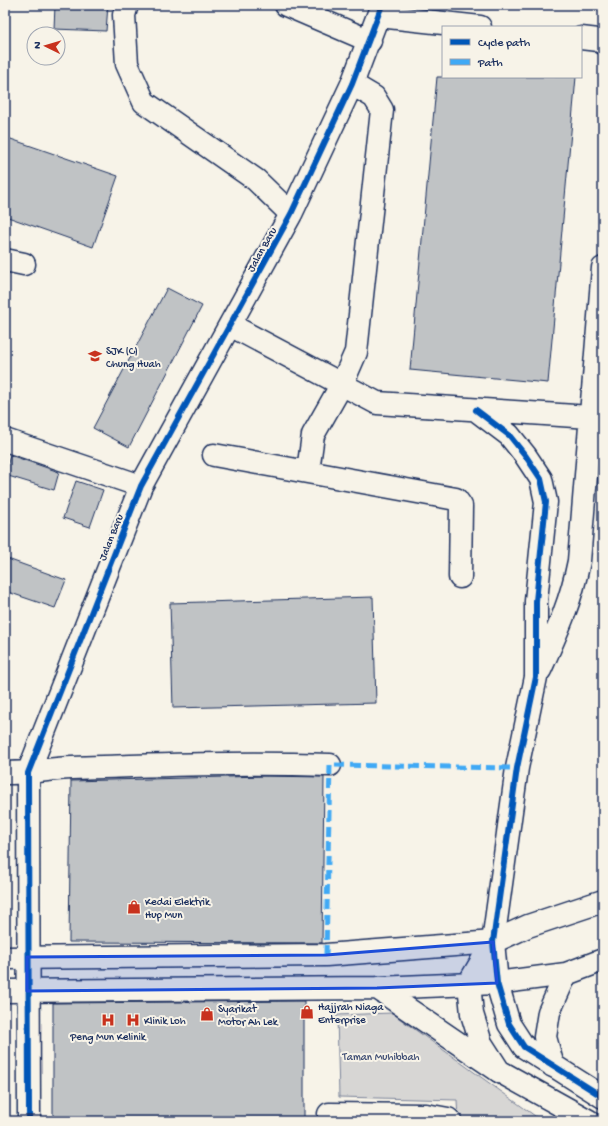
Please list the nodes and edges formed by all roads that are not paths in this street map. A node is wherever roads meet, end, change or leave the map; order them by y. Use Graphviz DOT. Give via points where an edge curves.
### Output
graph roads {
  1 [pos="128,5"];
  2 [pos="286,5"];
  3 [pos="381,11"];
  4 [pos="474,26"];
  5 [pos="582,38"];
  6 [pos="370,41"];
  7 [pos="603,43"];
  8 [pos="352,84"];
  9 [pos="291,214"];
  10 [pos="603,268"];
  11 [pos="230,325"];
  12 [pos="342,384"];
  13 [pos="476,410"];
  14 [pos="590,417"];
  15 [pos="5,440"];
  16 [pos="214,454"];
  17 [pos="308,471"];
  18 [pos="141,486"];
  19 [pos="460,577"];
  20 [pos="536,677"];
  21 [pos="330,765"];
  22 [pos="5,773"];
  23 [pos="28,773"];
  24 [pos="603,901"];
  25 [pos="493,942"];
  26 [pos="27,957"];
  27 [pos="5,958"];
  28 [pos="603,960"];
  29 [pos="566,974"];
  30 [pos="469,983"];
  31 [pos="497,983"];
  32 [pos="376,988"];
  33 [pos="5,991"];
  34 [pos="28,991"];
  35 [pos="553,1066"];
  36 [pos="499,1071"];
  37 [pos="602,1097"];
  38 [pos="29,1121"];
  39 [pos="329,1121"];
  40 [pos="450,1121"];
  41 [pos="589,1121"];
  1 -- 9 [label="main road" via="124,15 127,64 144,102 256,180"];
  2 -- 6 [label="main road"];
  3 -- 4 [label="main road"];
  3 -- 6 [label="main road, Jalan Baru"];
  5 -- 7 [label="main road"];
  6 -- 8 [label="main road, Jalan Baru"];
  8 -- 9 [label="main road, Jalan Baru"];
  8 -- 12 [label="main road" via="374,97 382,110 356,352"];
  9 -- 11 [label="main road, Jalan Baru"];
  10 -- 14 [label="main road"];
  11 -- 12 [label="main road"];
  11 -- 18 [label="main road, Jalan Baru"];
  12 -- 13 [label="main road" via="377,403"];
  12 -- 17 [label="main road" via="314,435"];
  13 -- 14 [label="main road"];
  13 -- 20 [label="main road" via="509,435 525,455 540,479 546,502 536,601"];
  14 -- 20 [label="main road" via="579,561 573,590"];
  15 -- 18 [label="main road"];
  16 -- 17 [label="main road"];
  17 -- 19 [label="main road" via="456,499 461,506"];
  18 -- 23 [label="main road, Jalan Baru"];
  20 -- 25 [label="main road" via="517,768"];
  21 -- 23 [label="main road" via="70,768"];
  22 -- 23 [label="main road"];
  23 -- 26 [label="main road, Jalan Baru"];
  24 -- 25 [label="main road" via="528,926"];
  25 -- 26 [label="main road" via="326,955"];
  25 -- 30 [label="main road"];
  25 -- 31 [label="main road"];
  26 -- 27 [label="main road"];
  26 -- 34 [label="main road, Jalan Baru"];
  28 -- 29 [label="main road"];
  29 -- 31 [label="main road"];
  29 -- 35 [label="main road" via="549,1012 545,1037"];
  30 -- 31 [label="main road"];
  30 -- 32 [label="main road"];
  30 -- 36 [label="main road" via="472,1014 481,1043"];
  31 -- 35 [label="main road" via="509,1024 524,1047"];
  32 -- 34 [label="main road"];
  32 -- 36 [label="main road"];
  33 -- 34 [label="main road"];
  34 -- 38 [label="main road, Jalan Baru"];
  35 -- 37 [label="main road"];
  36 -- 41 [label="main road"];
  39 -- 40 [label="main road" via="329,1114 426,1115"];
}
